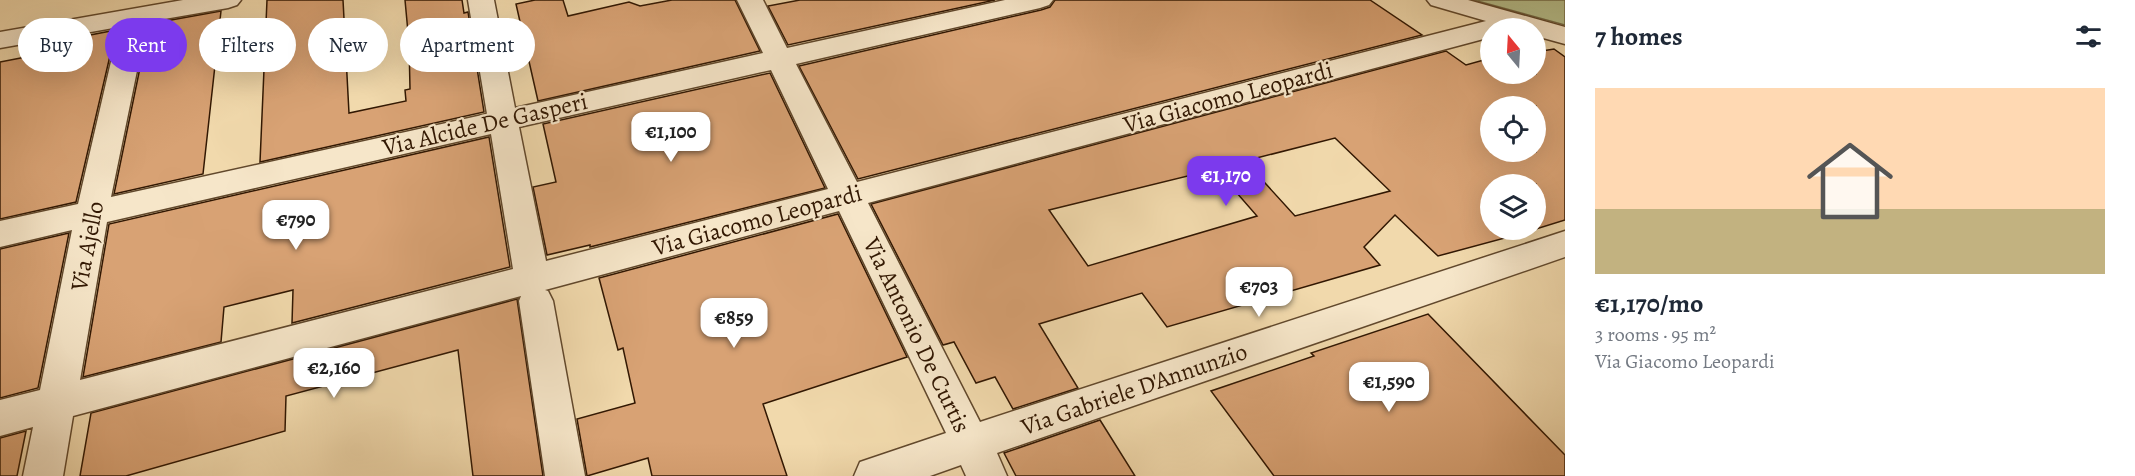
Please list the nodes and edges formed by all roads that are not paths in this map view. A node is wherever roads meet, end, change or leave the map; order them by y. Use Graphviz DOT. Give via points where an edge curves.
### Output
graph roads {
  1 [pos="228,0"];
  2 [pos="481,0"];
  3 [pos="750,0"];
  4 [pos="1040,0"];
  5 [pos="1440,0"];
  6 [pos="135,16"];
  7 [pos="1501,18"];
  8 [pos="1480,31"];
  9 [pos="1546,31"];
  10 [pos="1565,36"];
  11 [pos="0,40"];
  12 [pos="778,58"];
  13 [pos="503,119"];
  14 [pos="849,197"];
  15 [pos="92,213"];
  16 [pos="0,234"];
  17 [pos="1565,244"];
  18 [pos="534,290"];
  19 [pos="57,403"];
  20 [pos="0,418"];
  21 [pos="979,460"];
  22 [pos="43,476"];
  23 [pos="565,476"];
  24 [pos="874,476"];
  1 -- 6 [label="street"];
  2 -- 13 [label="street"];
  3 -- 12 [label="street, Via Antonio De Curtis"];
  4 -- 12 [label="street, Via Alcide De Gasperi"];
  5 -- 7 [label="street"];
  6 -- 11 [label="street"];
  6 -- 15 [label="street, Via Ajello"];
  8 -- 14 [label="street, Via Giacomo Leopardi"];
  9 -- 10 [label="street"];
  12 -- 13 [label="street, Via Alcide De Gasperi"];
  12 -- 14 [label="street, Via Antonio De Curtis"];
  13 -- 15 [label="street, Via Alcide De Gasperi"];
  13 -- 18 [label="street"];
  14 -- 18 [label="street, Via Giacomo Leopardi"];
  14 -- 21 [label="street, Via Antonio De Curtis"];
  15 -- 16 [label="street, Via Alcide De Gasperi"];
  15 -- 19 [label="street, Via Ajello"];
  17 -- 21 [label="street, Via Gabriele D'Annunzio"];
  18 -- 19 [label="street, Via Giacomo Leopardi"];
  18 -- 23 [label="street"];
  19 -- 20 [label="street, Via Giacomo Leopardi"];
  19 -- 22 [label="street, Via Ajello"];
  21 -- 24 [label="street, Via Gabriele D'Annunzio"];
}
